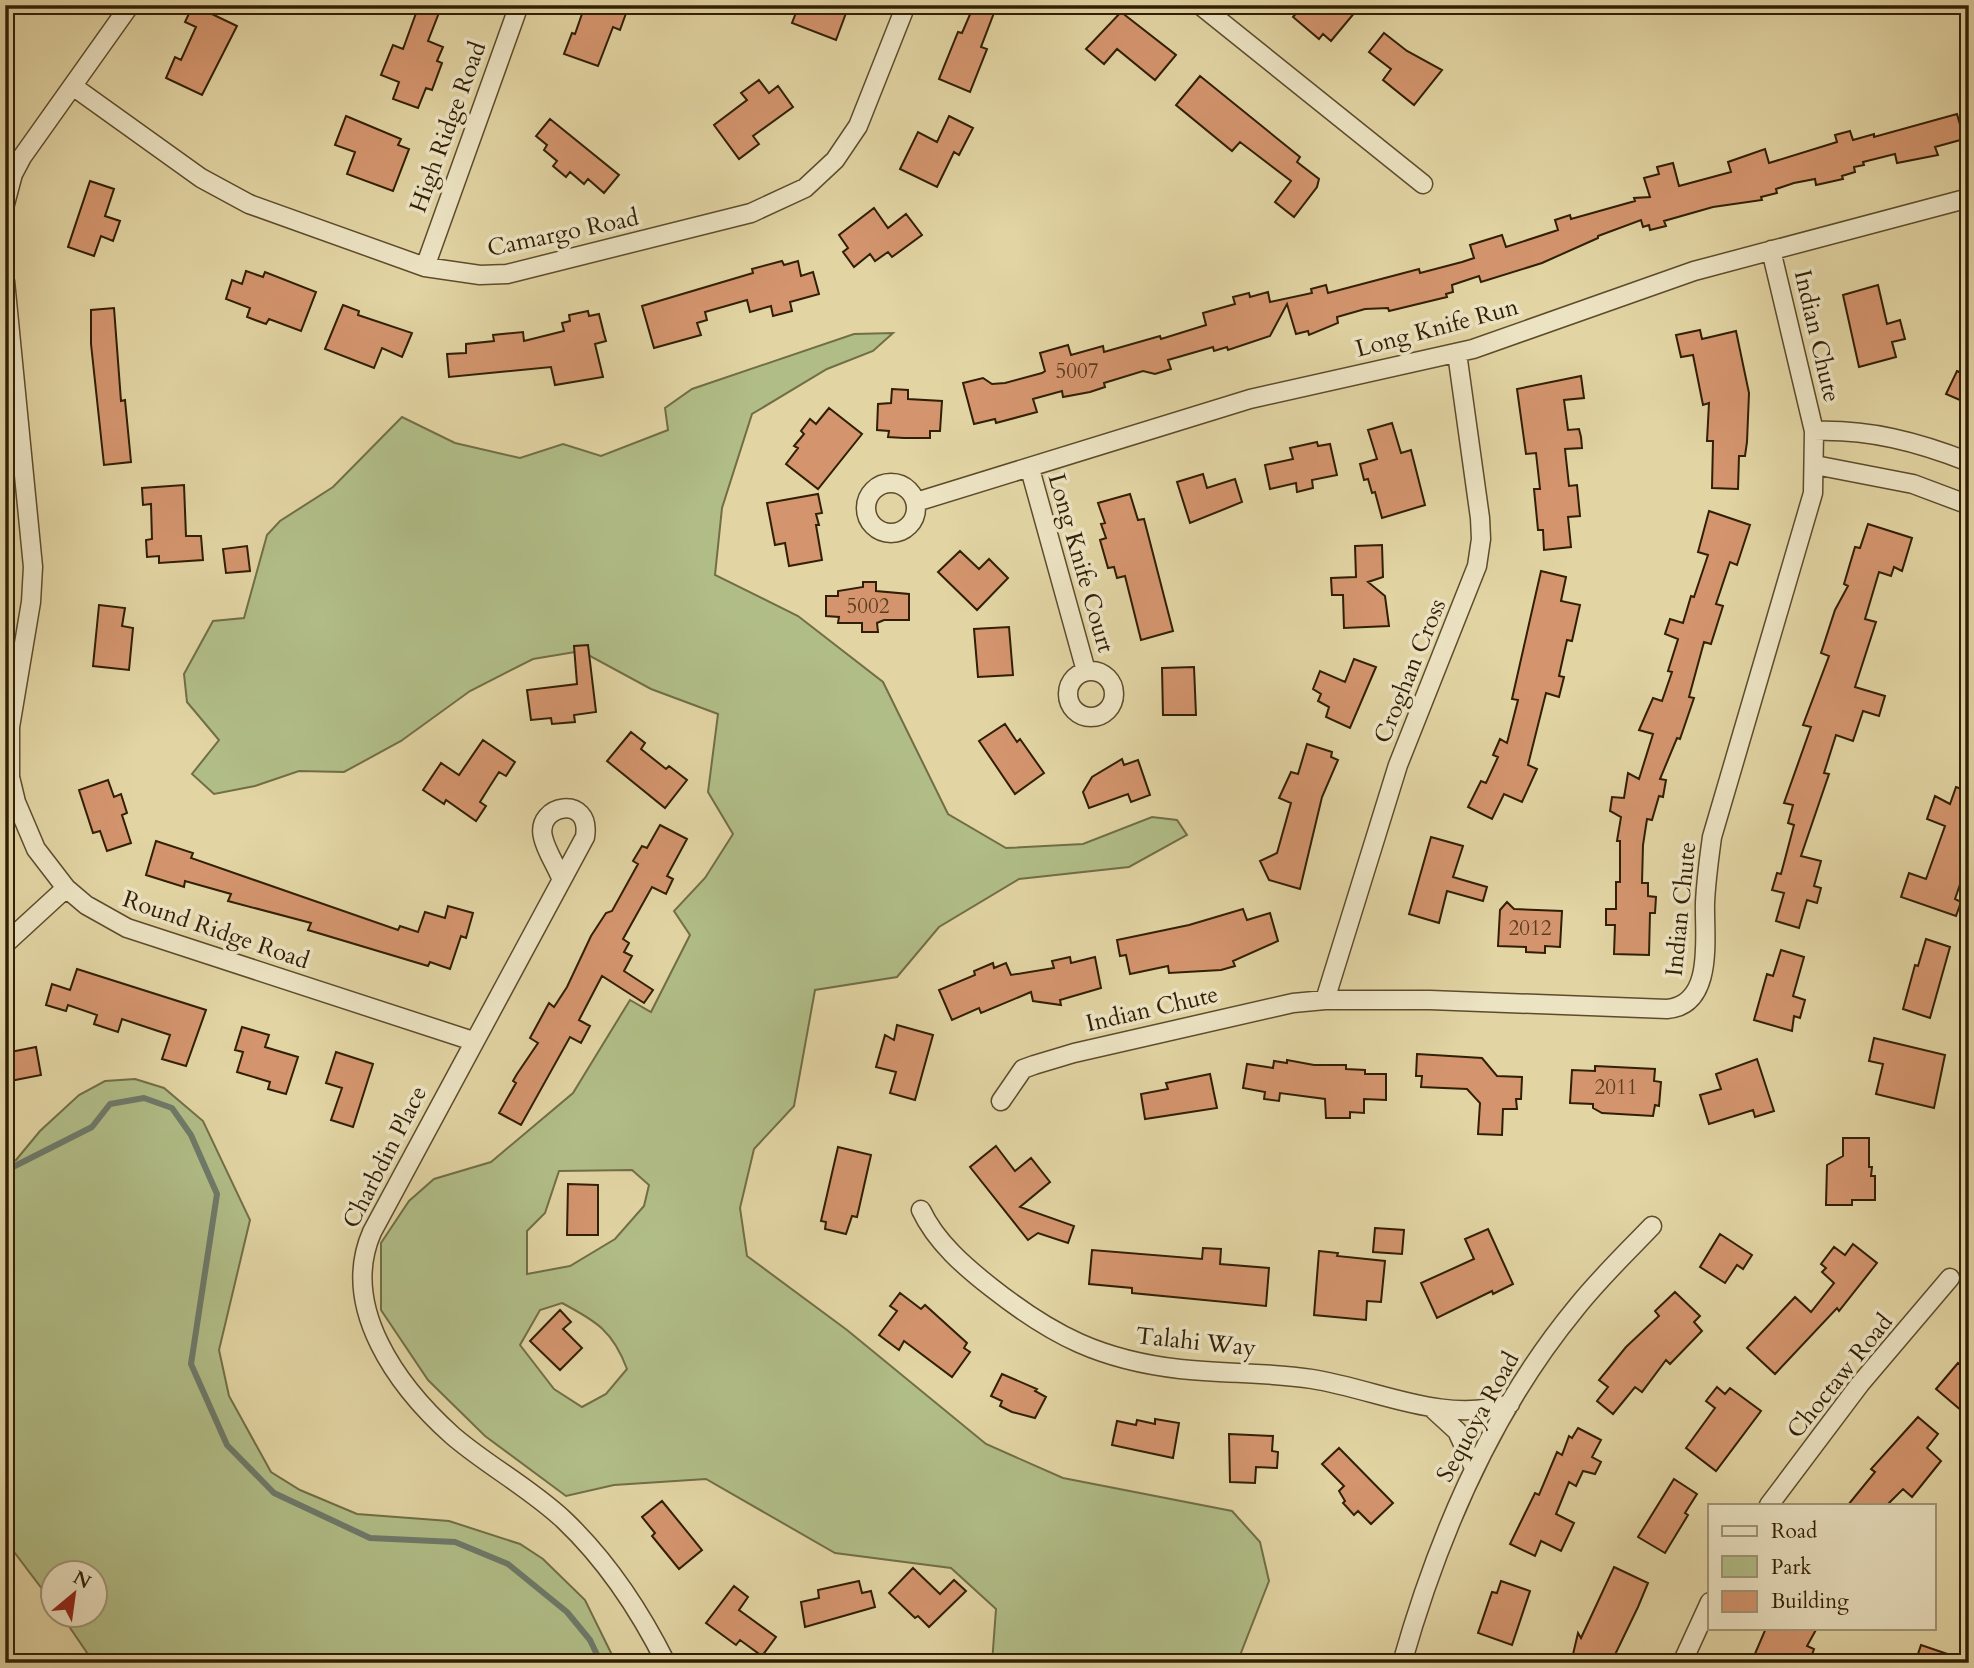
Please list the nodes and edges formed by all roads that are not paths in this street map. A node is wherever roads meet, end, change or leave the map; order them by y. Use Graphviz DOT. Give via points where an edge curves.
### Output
graph roads {
  1 [pos="130,5"];
  2 [pos="519,5"];
  3 [pos="906,5"];
  4 [pos="1200,5"];
  5 [pos="74,87"];
  6 [pos="1423,184"];
  7 [pos="1969,198"];
  8 [pos="5,204"];
  9 [pos="1771,250"];
  10 [pos="425,267"];
  11 [pos="5,281"];
  12 [pos="1457,353"];
  13 [pos="1814,431"];
  14 [pos="1969,461"];
  15 [pos="1815,466"];
  16 [pos="1030,469"];
  17 [pos="916,502"];
  18 [pos="1969,505"];
  19 [pos="1086,671"];
  20 [pos="561,878"];
  21 [pos="66,888"];
  22 [pos="5,943"];
  23 [pos="1325,1000"];
  24 [pos="472,1041"];
  25 [pos="1001,1101"];
  26 [pos="921,1210"];
  27 [pos="1652,1226"];
  28 [pos="1950,1278"];
  29 [pos="1510,1404"];
  30 [pos="1433,1409"];
  31 [pos="1474,1468"];
  32 [pos="1770,1504"];
  33 [pos="1708,1606"];
  34 [pos="666,1663"];
  35 [pos="1402,1663"];
  36 [pos="1682,1663"];
  1 -- 5 [label="street"];
  2 -- 10 [label="street, High Ridge Road"];
  3 -- 10 [label="street, Camargo Road" via="858,126 820,176 788,198 751,213 524,271 480,275"];
  4 -- 6 [label="street"];
  5 -- 8 [label="street" via="22,157"];
  5 -- 10 [label="street, Camargo Road" via="225,193"];
  7 -- 9 [label="street, Long Knife Run"];
  9 -- 12 [label="street, Long Knife Run" via="1694,271"];
  9 -- 13 [label="street, Indian Chute"];
  11 -- 21 [label="street, Round Ridge Road" via="33,567 10,727 10,777 36,849"];
  12 -- 16 [label="street, Long Knife Run" via="1250,399"];
  12 -- 23 [label="street, Croghan Cross" via="1480,518 1478,566 1398,765"];
  13 -- 14 [label="street" via="1902,438"];
  13 -- 15 [label="street, Indian Chute"];
  15 -- 18 [label="street" via="1913,484"];
  15 -- 23 [label="street, Indian Chute" via="1810,505 1712,837 1703,972 1688,1000 1679,1008 1667,1009"];
  16 -- 17 [label="street, Long Knife Run"];
  16 -- 19 [label="street, Long Knife Court"];
  20 -- 24 [label="street, Charbdin Place"];
  21 -- 22 [label="street"];
  21 -- 24 [label="street, Round Ridge Road" via="127,929"];
  23 -- 25 [label="street, Indian Chute" via="1244,1014 1034,1065 1023,1069"];
  24 -- 34 [label="street, Charbdin Place" via="365,1247 360,1276 364,1304 389,1359 433,1416 580,1536 632,1604"];
  26 -- 30 [label="street, Talahi Way" via="953,1254 986,1283 1044,1327 1091,1349 1181,1369 1313,1379"];
  27 -- 29 [label="street, Sequoya Road" via="1576,1307"];
  28 -- 32 [label="street, Choctaw Road" via="1860,1384"];
  29 -- 30 [label="street, Talahi Way" via="1469,1412"];
  29 -- 31 [label="street, Sequoya Road"];
  30 -- 31 [label="street" via="1457,1431"];
  31 -- 35 [label="street, Sequoya Road" via="1438,1555"];
  33 -- 36 [label="street"];
}
